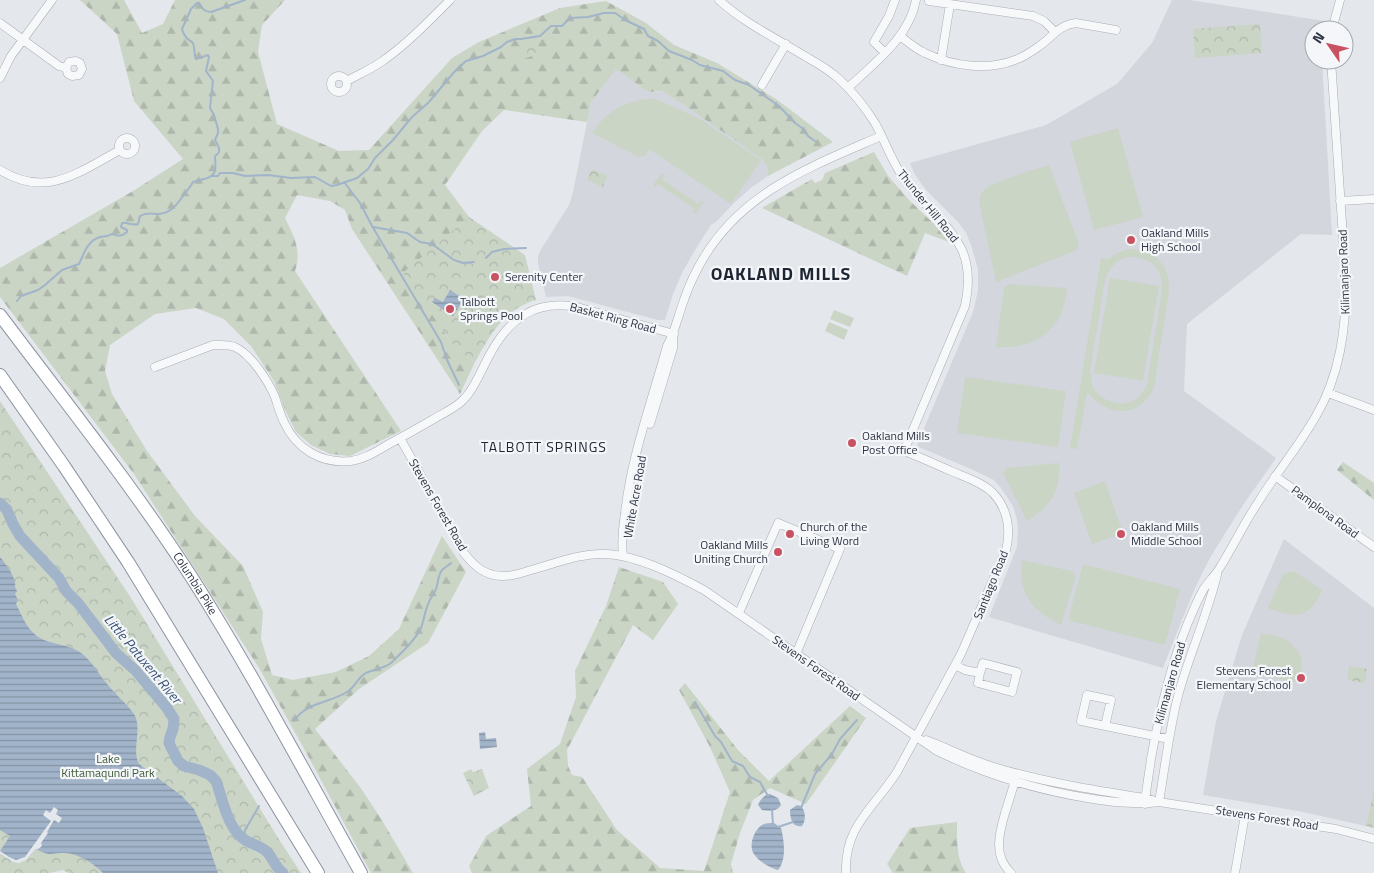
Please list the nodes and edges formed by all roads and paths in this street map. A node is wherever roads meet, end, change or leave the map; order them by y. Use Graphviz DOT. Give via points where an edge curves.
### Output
graph roads {
  1 [pos="52,0"];
  2 [pos="436,0"];
  3 [pos="450,0"];
  4 [pos="719,0"];
  5 [pos="895,0"];
  6 [pos="916,0"];
  7 [pos="1340,0"];
  8 [pos="929,1"];
  9 [pos="950,4"];
  10 [pos="443,6"];
  11 [pos="1335,20"];
  12 [pos="0,23"];
  13 [pos="1116,30"];
  14 [pos="1055,32"];
  15 [pos="900,36"];
  16 [pos="22,40"];
  17 [pos="786,44"];
  18 [pos="885,53"];
  19 [pos="941,60"];
  20 [pos="66,68"];
  21 [pos="1332,70"];
  22 [pos="0,78"];
  23 [pos="347,81"];
  24 [pos="762,85"];
  25 [pos="848,88"];
  26 [pos="881,136"];
  27 [pos="120,150"];
  28 [pos="0,170"];
  29 [pos="1374,199"];
  30 [pos="1340,201"];
  31 [pos="0,316"];
  32 [pos="674,334"];
  33 [pos="155,367"];
  34 [pos="0,375"];
  35 [pos="1328,393"];
  36 [pos="1374,410"];
  37 [pos="400,438"];
  38 [pos="904,451"];
  39 [pos="1275,476"];
  40 [pos="1374,547"];
  41 [pos="623,555"];
  42 [pos="1218,570"];
  43 [pos="739,614"];
  44 [pos="796,654"];
  45 [pos="955,665"];
  46 [pos="980,673"];
  47 [pos="1105,726"];
  48 [pos="917,736"];
  49 [pos="1155,736"];
  50 [pos="1169,739"];
  51 [pos="1017,774"];
  52 [pos="1014,782"];
  53 [pos="1145,801"];
  54 [pos="1159,802"];
  55 [pos="1245,815"];
  56 [pos="1374,839"];
  57 [pos="318,873"];
  58 [pos="361,873"];
  59 [pos="846,873"];
  60 [pos="1011,873"];
  61 [pos="1236,873"];
  1 -- 16 [label="street"];
  2 -- 10 [label="street"];
  3 -- 10 [label="street"];
  4 -- 17 [label="street, Thunder Hill Road"];
  5 -- 18 [label="street" via="874,42"];
  6 -- 15 [label="street" via="912,16"];
  7 -- 11 [label="street"];
  8 -- 9 [label="street"];
  9 -- 14 [label="street" via="1040,18"];
  9 -- 19 [label="street"];
  10 -- 23 [label="street" via="385,60"];
  12 -- 16 [label="street"];
  13 -- 14 [label="street" via="1076,22"];
  14 -- 19 [label="street" via="1027,54 1008,63 976,66"];
  15 -- 18 [label="street"];
  15 -- 19 [label="street"];
  16 -- 20 [label="street"];
  16 -- 22 [label="street"];
  17 -- 24 [label="street"];
  17 -- 25 [label="street, Thunder Hill Road" via="829,71"];
  18 -- 25 [label="street"];
  21 -- 30 [label="street, Kilimanjaro Road"];
  25 -- 26 [label="street, Thunder Hill Road"];
  26 -- 32 [label="street, White Acre Road" via="788,179 742,211 712,244 700,264 685,297"];
  26 -- 38 [label="street, Thunder Hill Road" via="903,177 958,240 969,281 965,306"];
  27 -- 28 [label="street" via="72,176 53,182 28,181"];
  29 -- 30 [label="street"];
  30 -- 35 [label="street, Kilimanjaro Road" via="1346,308 1341,347"];
  31 -- 58 [label="highway, Columbia Pike" via="129,486 193,580"];
  32 -- 37 [label="street, Basket Ring Road" via="564,304 530,311 501,335 462,401"];
  32 -- 41 [label="street, White Acre Road" via="673,348 634,485"];
  33 -- 37 [label="street" via="213,345 236,347 252,361 268,384 290,435 315,456 333,461 353,461"];
  34 -- 57 [label="highway" via="128,562"];
  35 -- 36 [label="street"];
  35 -- 39 [label="street, Kilimanjaro Road" via="1312,423"];
  37 -- 41 [label="street, Stevens Forest Road" via="464,553 480,570 502,576 594,554"];
  38 -- 45 [label="street, Santiago Road" via="986,487 998,500 1007,520 1006,550"];
  39 -- 40 [label="street, Pamplona Road"];
  39 -- 42 [label="street, Kilimanjaro Road"];
  41 -- 43 [label="street, Stevens Forest Road" via="691,583"];
  42 -- 49 [label="street, Kilimanjaro Road" via="1203,589 1182,638 1165,690"];
  42 -- 50 [label="street, Kilimanjaro Road" via="1178,695"];
  43 -- 44 [label="street, Stevens Forest Road"];
  43 -- 44 [label="street" via="778,523 840,549"];
  44 -- 48 [label="street, Stevens Forest Road"];
  45 -- 46 [label="street"];
  45 -- 48 [label="street, Santiago Road"];
  46 -- 46 [label="street" via="983,663 1017,672 1012,692 978,683"];
  47 -- 47 [label="street" via="1081,721 1087,695 1111,700"];
  47 -- 49 [label="street"];
  48 -- 51 [label="street, Stevens Forest Road"];
  48 -- 52 [label="street, Stevens Forest Road" via="937,751"];
  48 -- 59 [label="street, Santiago Road" via="891,781 855,828 847,850"];
  49 -- 50 [label="street"];
  49 -- 53 [label="street, Kilimanjaro Road"];
  50 -- 54 [label="street, Kilimanjaro Road"];
  51 -- 52 [label="street"];
  51 -- 53 [label="street, Stevens Forest Road"];
  52 -- 53 [label="street, Stevens Forest Road" via="1100,800"];
  52 -- 60 [label="street" via="998,842 999,854"];
  53 -- 54 [label="street, Stevens Forest Road"];
  54 -- 55 [label="street, Stevens Forest Road"];
  55 -- 56 [label="street, Stevens Forest Road" via="1336,829"];
  55 -- 61 [label="street"];
}
